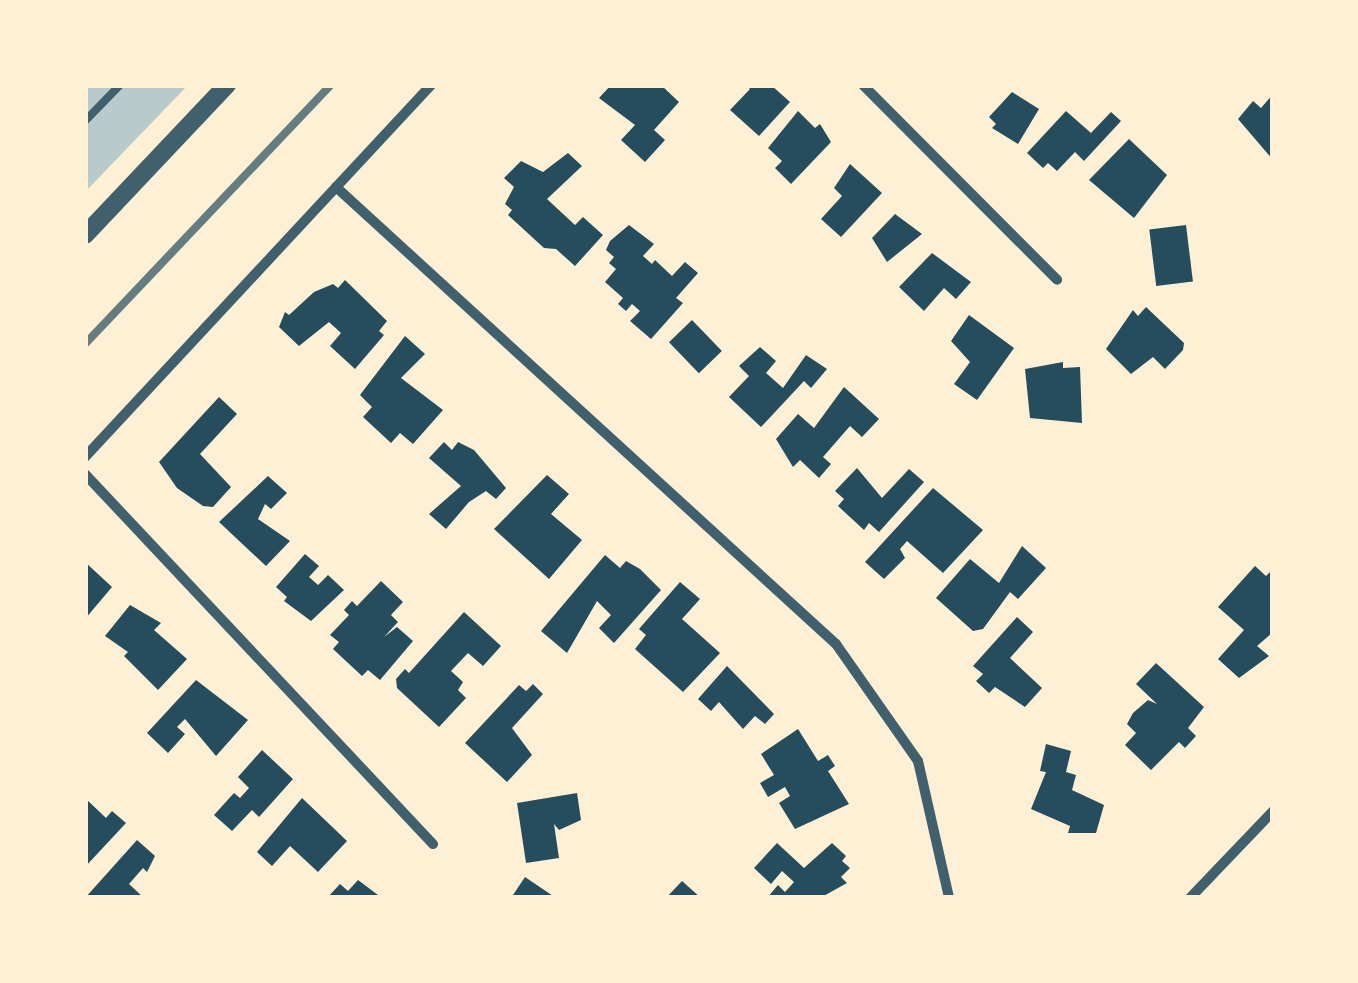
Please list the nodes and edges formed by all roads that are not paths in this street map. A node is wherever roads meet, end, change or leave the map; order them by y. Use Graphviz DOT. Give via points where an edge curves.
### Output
graph roads {
  1 [pos="120,85"];
  2 [pos="227,85"];
  3 [pos="431,85"];
  4 [pos="863,85"];
  5 [pos="85,121"];
  6 [pos="336,187"];
  7 [pos="85,235"];
  8 [pos="1057,280"];
  9 [pos="85,457"];
  10 [pos="85,474"];
  11 [pos="1273,811"];
  12 [pos="433,844"];
  13 [pos="949,898"];
  14 [pos="1190,898"];
  1 -- 5 [label="lane"];
  2 -- 7 [label="street"];
  3 -- 6 [label="street"];
  4 -- 8 [label="street"];
  6 -- 9 [label="street"];
  6 -- 13 [label="street" via="836,644 918,761"];
  10 -- 12 [label="street"];
  11 -- 14 [label="street"];
}
